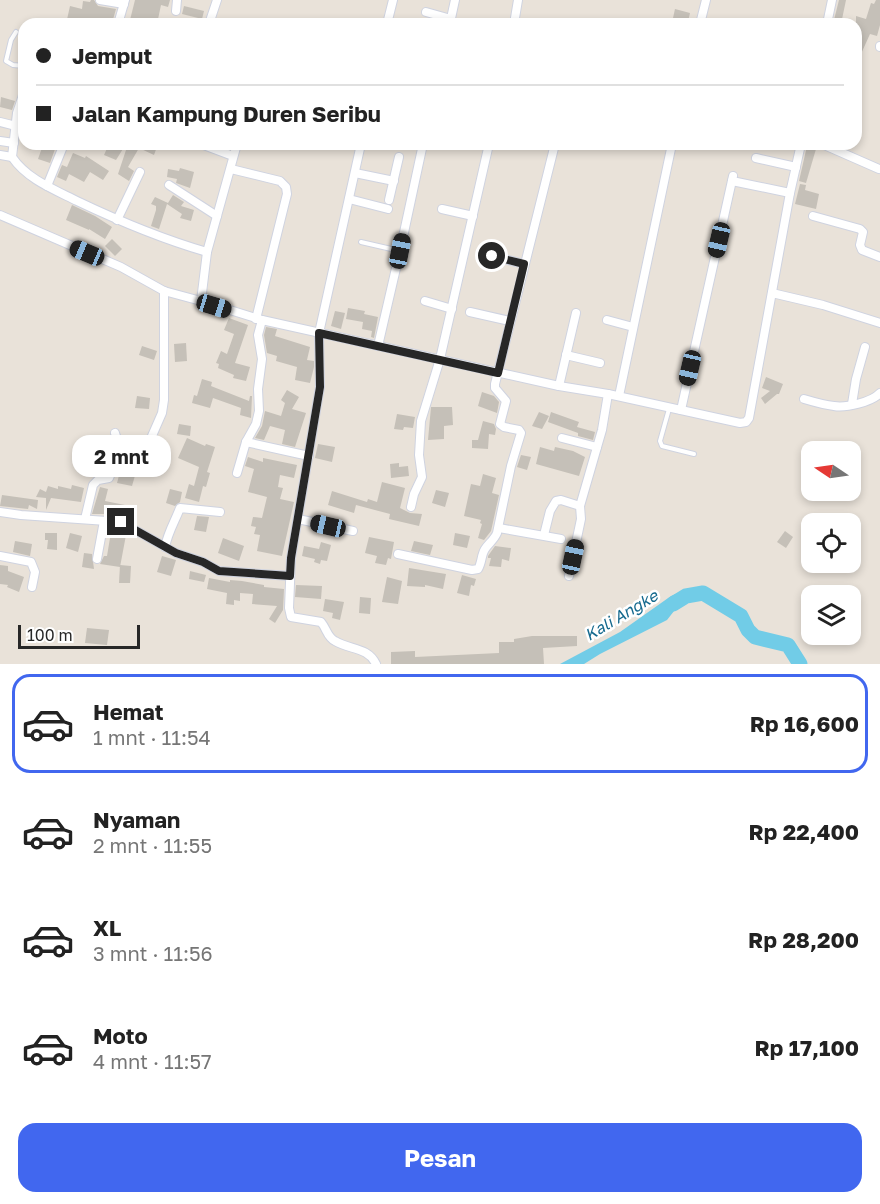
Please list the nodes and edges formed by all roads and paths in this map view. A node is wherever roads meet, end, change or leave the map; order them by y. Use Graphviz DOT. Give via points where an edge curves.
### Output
graph roads {
  1 [pos="100,0"];
  2 [pos="177,0"];
  3 [pos="217,0"];
  4 [pos="393,0"];
  5 [pos="455,0"];
  6 [pos="519,0"];
  7 [pos="706,0"];
  8 [pos="832,0"];
  9 [pos="124,2"];
  10 [pos="176,11"];
  11 [pos="426,12"];
  12 [pos="120,18"];
  13 [pos="211,18"];
  14 [pos="388,18"];
  15 [pos="442,18"];
  16 [pos="451,18"];
  17 [pos="515,18"];
  18 [pos="702,18"];
  19 [pos="828,18"];
  20 [pos="16,32"];
  21 [pos="18,66"];
  22 [pos="18,110"];
  23 [pos="0,122"];
  24 [pos="16,126"];
  25 [pos="0,141"];
  26 [pos="14,143"];
  27 [pos="62,150"];
  28 [pos="216,150"];
  29 [pos="234,150"];
  30 [pos="360,150"];
  31 [pos="422,150"];
  32 [pos="488,150"];
  33 [pos="553,150"];
  34 [pos="671,150"];
  35 [pos="800,150"];
  36 [pos="836,150"];
  37 [pos="0,154"];
  38 [pos="232,156"];
  39 [pos="12,157"];
  40 [pos="399,157"];
  41 [pos="756,158"];
  42 [pos="796,167"];
  43 [pos="231,169"];
  44 [pos="879,169"];
  45 [pos="140,172"];
  46 [pos="355,173"];
  47 [pos="394,181"];
  48 [pos="169,185"];
  49 [pos="47,186"];
  50 [pos="790,193"];
  51 [pos="349,199"];
  52 [pos="389,200"];
  53 [pos="388,209"];
  54 [pos="442,209"];
  55 [pos="0,215"];
  56 [pos="217,216"];
  57 [pos="473,216"];
  58 [pos="813,216"];
  59 [pos="117,220"];
  60 [pos="361,242"];
  61 [pos="400,251"];
  62 [pos="207,252"];
  63 [pos="492,256"];
  64 [pos="880,257"];
  65 [pos="524,264"];
  66 [pos="164,291"];
  67 [pos="772,292"];
  68 [pos="201,301"];
  69 [pos="425,301"];
  70 [pos="452,309"];
  71 [pos="470,312"];
  72 [pos="576,313"];
  73 [pos="259,319"];
  74 [pos="607,320"];
  75 [pos="510,321"];
  76 [pos="880,323"];
  77 [pos="633,327"];
  78 [pos="319,333"];
  79 [pos="378,346"];
  80 [pos="865,347"];
  81 [pos="566,355"];
  82 [pos="440,359"];
  83 [pos="600,363"];
  84 [pos="498,373"];
  85 [pos="559,386"];
  86 [pos="880,393"];
  87 [pos="608,394"];
  88 [pos="619,396"];
  89 [pos="804,399"];
  90 [pos="852,404"];
  91 [pos="669,409"];
  92 [pos="681,410"];
  93 [pos="115,433"];
  94 [pos="562,438"];
  95 [pos="246,442"];
  96 [pos="597,447"];
  97 [pos="694,454"];
  98 [pos="309,456"];
  99 [pos="116,457"];
  100 [pos="237,473"];
  101 [pos="580,506"];
  102 [pos="411,507"];
  103 [pos="0,512"];
  104 [pos="220,512"];
  105 [pos="85,519"];
  106 [pos="298,519"];
  107 [pos="104,520"];
  108 [pos="499,528"];
  109 [pos="353,531"];
  110 [pos="544,535"];
  111 [pos="561,538"];
  112 [pos="165,547"];
  113 [pos="398,554"];
  114 [pos="0,556"];
  115 [pos="97,559"];
  116 [pos="290,576"];
  117 [pos="569,576"];
  118 [pos="32,587"];
  119 [pos="376,664"];
  1 -- 9 [label="street"];
  2 -- 10 [label="street"];
  3 -- 13 [label="street"];
  4 -- 14 [label="street"];
  5 -- 16 [label="street"];
  6 -- 17 [label="street"];
  7 -- 18 [label="street"];
  8 -- 19 [label="street"];
  9 -- 12 [label="street"];
  11 -- 15 [label="street"];
  20 -- 21 [label="lane" via="6,62"];
  22 -- 24 [label="street"];
  23 -- 24 [label="street"];
  24 -- 26 [label="street"];
  25 -- 26 [label="street"];
  26 -- 39 [label="street"];
  27 -- 49 [label="street"];
  28 -- 38 [label="street"];
  29 -- 38 [label="street"];
  30 -- 46 [label="street"];
  31 -- 61 [label="street"];
  32 -- 57 [label="street"];
  33 -- 65 [label="street"];
  34 -- 77 [label="street"];
  35 -- 42 [label="street"];
  36 -- 44 [label="street"];
  37 -- 39 [label="street"];
  38 -- 43 [label="street"];
  39 -- 49 [label="street"];
  40 -- 47 [label="street"];
  41 -- 42 [label="street"];
  42 -- 50 [label="street"];
  43 -- 56 [label="street"];
  43 -- 73 [label="street" via="286,187"];
  45 -- 59 [label="street"];
  46 -- 47 [label="street"];
  46 -- 51 [label="street"];
  47 -- 52 [label="street"];
  48 -- 56 [label="street"];
  49 -- 59 [label="street"];
  50 -- 67 [label="street"];
  50 -- 92 [label="street" via="732,178"];
  51 -- 53 [label="street"];
  51 -- 78 [label="street"];
  54 -- 57 [label="street"];
  55 -- 66 [label="street" via="121,267"];
  56 -- 62 [label="street"];
  57 -- 70 [label="street"];
  58 -- 64 [label="street" via="861,229 862,250"];
  59 -- 62 [label="street"];
  60 -- 61 [label="lane"];
  61 -- 79 [label="street"];
  62 -- 68 [label="street"];
  63 -- 65 [label="street"];
  65 -- 75 [label="street"];
  66 -- 68 [label="street"];
  66 -- 99 [label="street" via="162,413 141,461"];
  67 -- 76 [label="street"];
  67 -- 92 [label="street" via="746,422 734,423"];
  68 -- 73 [label="street"];
  69 -- 70 [label="street"];
  70 -- 82 [label="street"];
  71 -- 75 [label="street"];
  72 -- 81 [label="street"];
  73 -- 78 [label="street"];
  73 -- 95 [label="street" via="259,411"];
  74 -- 77 [label="street"];
  75 -- 84 [label="street"];
  77 -- 88 [label="street"];
  78 -- 79 [label="street"];
  78 -- 98 [label="street" via="320,387"];
  79 -- 82 [label="street"];
  80 -- 90 [label="street"];
  81 -- 83 [label="street"];
  81 -- 85 [label="street"];
  82 -- 84 [label="street"];
  82 -- 102 [label="street" via="421,421 422,477"];
  84 -- 85 [label="street"];
  84 -- 108 [label="street" via="495,388 506,401 500,424 521,433"];
  85 -- 87 [label="street"];
  86 -- 90 [label="street" via="868,402"];
  87 -- 88 [label="street"];
  87 -- 96 [label="street"];
  88 -- 91 [label="street"];
  89 -- 90 [label="street" via="834,407"];
  91 -- 92 [label="street"];
  91 -- 97 [label="lane" via="662,446"];
  93 -- 99 [label="street" via="119,442"];
  94 -- 96 [label="street"];
  95 -- 98 [label="street"];
  95 -- 100 [label="street"];
  96 -- 101 [label="street"];
  98 -- 106 [label="street"];
  99 -- 105 [label="street" via="109,478 93,485"];
  101 -- 110 [label="street" via="556,501"];
  101 -- 117 [label="street" via="581,519"];
  103 -- 105 [label="street"];
  104 -- 112 [label="street" via="180,508"];
  105 -- 107 [label="street"];
  106 -- 109 [label="street"];
  106 -- 116 [label="street"];
  107 -- 112 [label="street" via="121,522"];
  107 -- 115 [label="street"];
  108 -- 110 [label="street"];
  108 -- 113 [label="street" via="494,541 484,550 478,569"];
  110 -- 111 [label="street"];
  112 -- 116 [label="street" via="219,571"];
  114 -- 118 [label="street" via="31,562 35,572"];
  116 -- 119 [label="street" via="291,617 321,622 332,639 367,652"];
}
